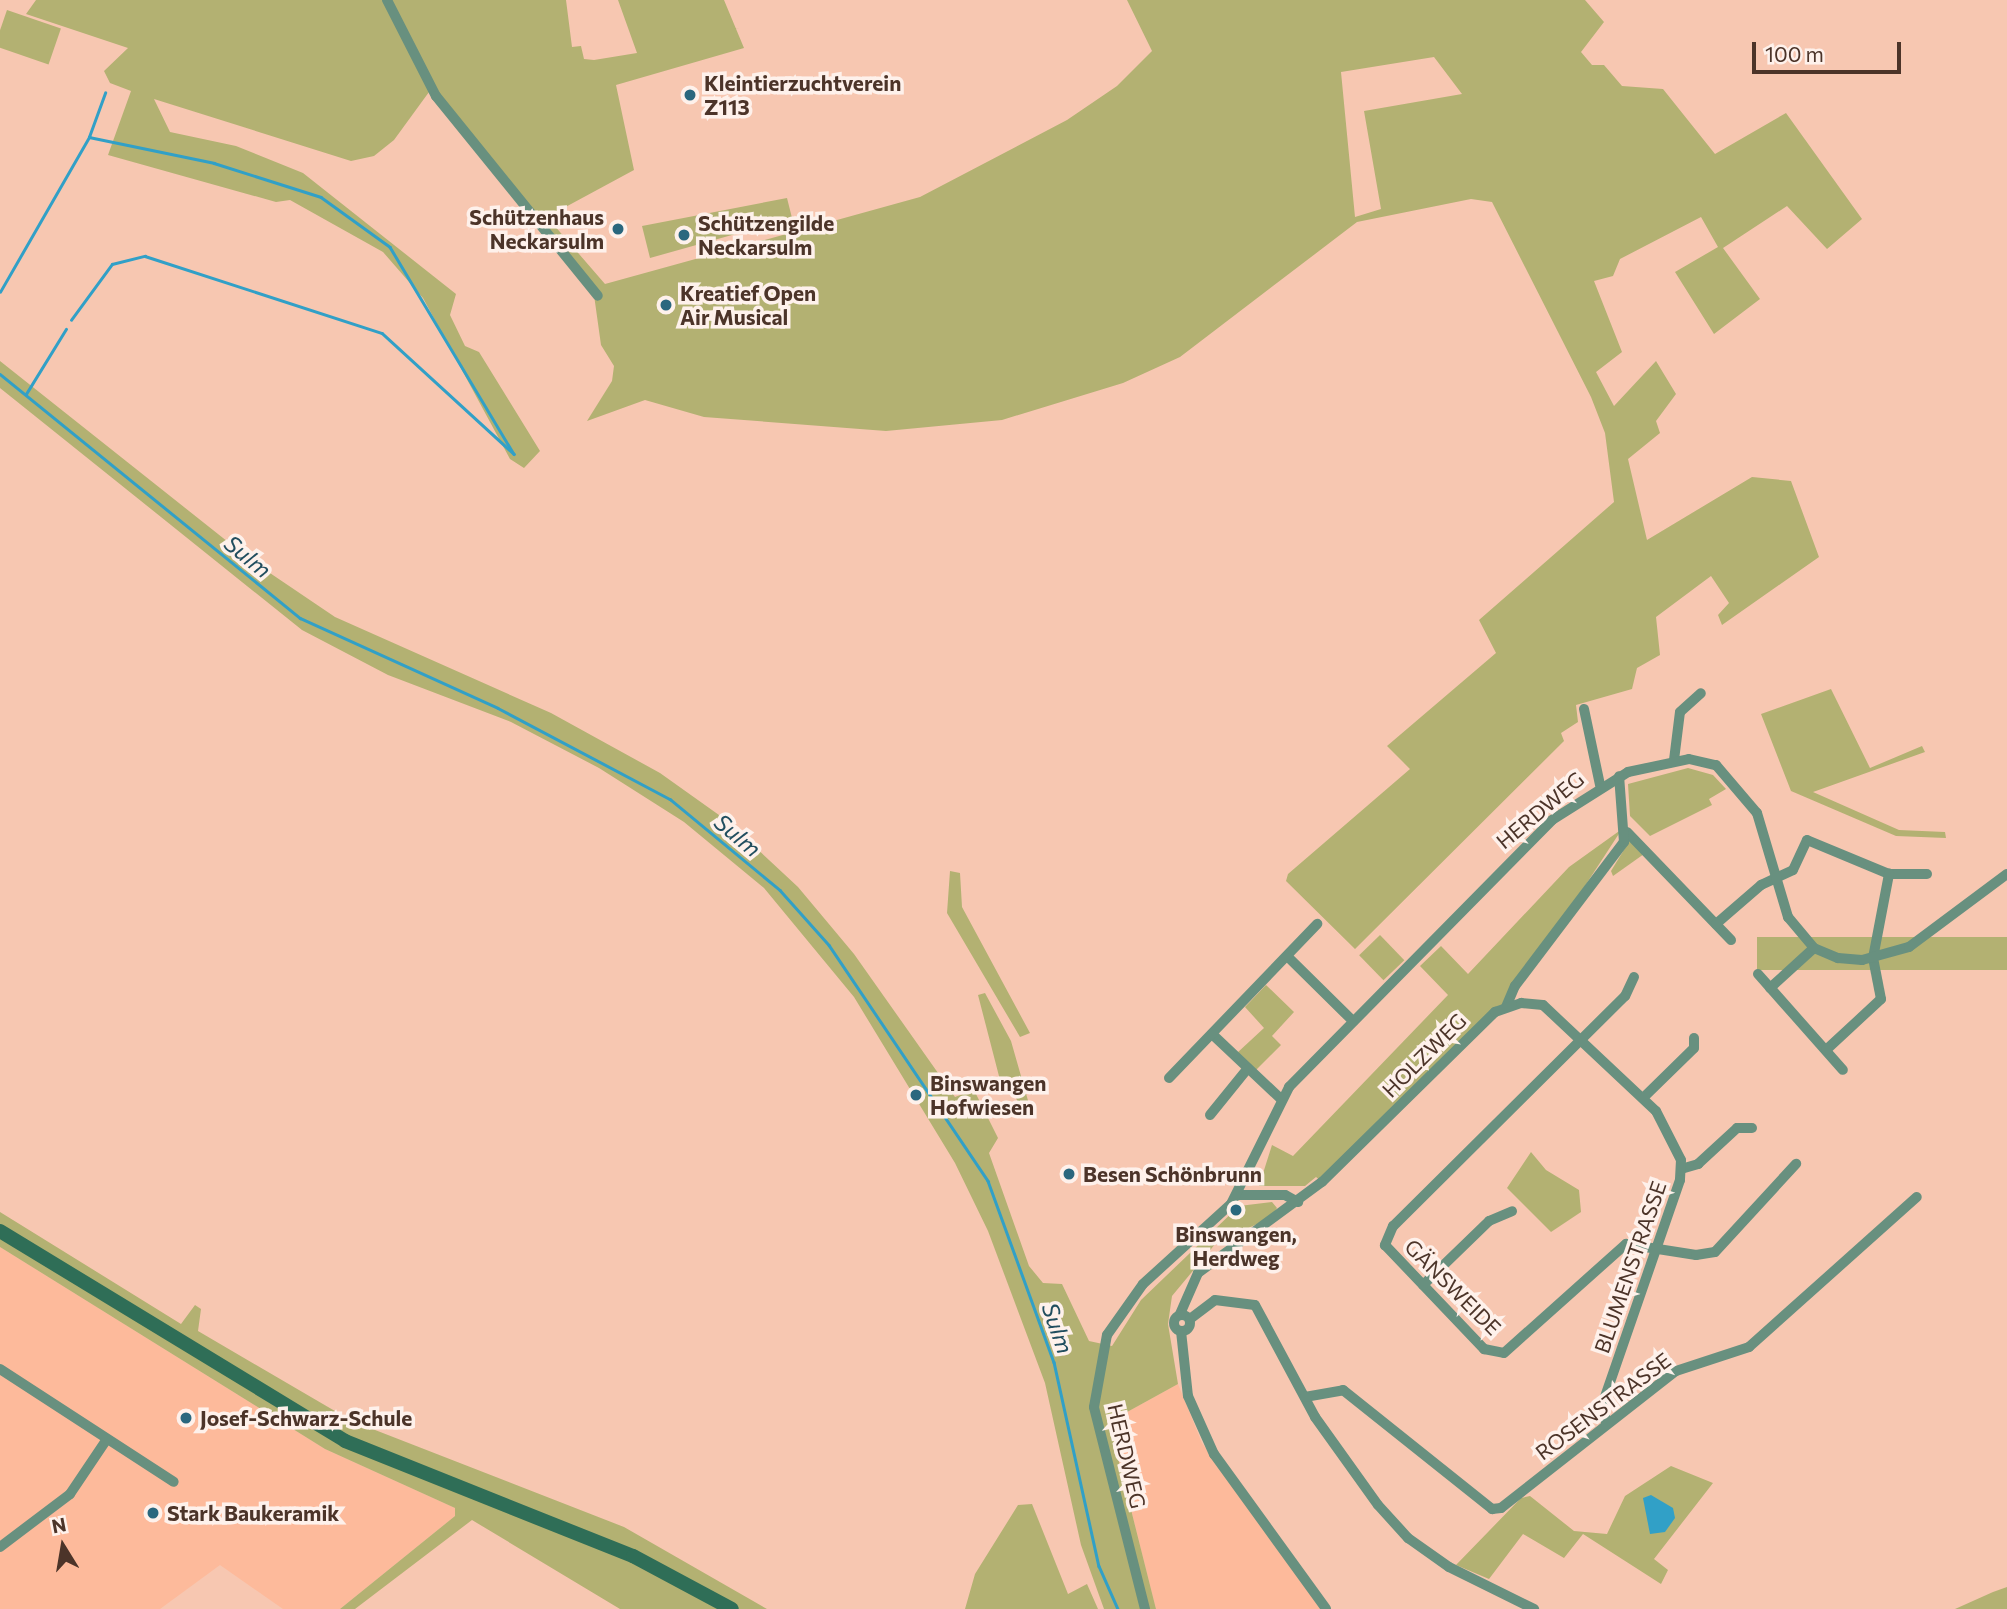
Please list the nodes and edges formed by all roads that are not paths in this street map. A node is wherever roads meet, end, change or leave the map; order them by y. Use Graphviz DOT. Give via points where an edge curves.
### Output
graph roads {
  1 [pos="387,0"];
  2 [pos="598,296"];
  3 [pos="1701,692"];
  4 [pos="1584,709"];
  5 [pos="1674,760"];
  6 [pos="1619,776"];
  7 [pos="1601,785"];
  8 [pos="1626,832"];
  9 [pos="1889,874"];
  10 [pos="1927,874"];
  11 [pos="2007,874"];
  12 [pos="1774,877"];
  13 [pos="1317,924"];
  14 [pos="1716,924"];
  15 [pos="1731,940"];
  16 [pos="1814,948"];
  17 [pos="1287,956"];
  18 [pos="1872,958"];
  19 [pos="1758,974"];
  20 [pos="1634,977"];
  21 [pos="1770,988"];
  22 [pos="1506,1007"];
  23 [pos="1353,1021"];
  24 [pos="1212,1034"];
  25 [pos="1694,1038"];
  26 [pos="1585,1039"];
  27 [pos="1826,1050"];
  28 [pos="1248,1068"];
  29 [pos="1843,1070"];
  30 [pos="1168,1078"];
  31 [pos="1281,1098"];
  32 [pos="1643,1098"];
  33 [pos="1210,1115"];
  34 [pos="1752,1128"];
  35 [pos="1796,1164"];
  36 [pos="1681,1169"];
  37 [pos="1237,1195"];
  38 [pos="1917,1197"];
  39 [pos="1298,1202"];
  40 [pos="1512,1211"];
  41 [pos="0,1231"];
  42 [pos="1658,1246"];
  43 [pos="1423,1285"];
  44 [pos="1185,1317"];
  45 [pos="0,1370"];
  46 [pos="1305,1397"];
  47 [pos="1606,1423"];
  48 [pos="107,1439"];
  49 [pos="174,1482"];
  50 [pos="0,1547"];
  51 [pos="732,1609"];
  52 [pos="1145,1609"];
  53 [pos="1326,1609"];
  54 [pos="1534,1609"];
  1 -- 2 [label="street" via="443,107"];
  3 -- 5 [label="street" via="1680,712"];
  4 -- 7 [label="street"];
  5 -- 6 [label="street, HERDWEG"];
  5 -- 12 [label="street, HERDWEG" via="1716,765 1736,782 1757,813"];
  6 -- 7 [label="street, HERDWEG"];
  6 -- 8 [label="street"];
  7 -- 23 [label="street, HERDWEG" via="1525,844"];
  8 -- 14 [label="street"];
  8 -- 22 [label="street, HOLZWEG"];
  9 -- 10 [label="street"];
  9 -- 12 [label="street" via="1807,840 1793,870"];
  9 -- 18 [label="street"];
  11 -- 18 [label="street" via="1933,933"];
  12 -- 14 [label="street"];
  12 -- 16 [label="street, HERDWEG" via="1788,917"];
  13 -- 17 [label="street"];
  14 -- 15 [label="street"];
  16 -- 18 [label="street" via="1838,958"];
  16 -- 21 [label="street"];
  17 -- 23 [label="street"];
  17 -- 24 [label="street"];
  18 -- 27 [label="street" via="1881,999"];
  19 -- 21 [label="street"];
  20 -- 26 [label="street" via="1633,988"];
  21 -- 27 [label="street"];
  22 -- 26 [label="street, BLUMENSTRASSE" via="1544,1004"];
  22 -- 39 [label="street, HOLZWEG"];
  23 -- 31 [label="street, HERDWEG"];
  24 -- 28 [label="street"];
  24 -- 30 [label="street"];
  25 -- 32 [label="street" via="1694,1048"];
  26 -- 32 [label="street, BLUMENSTRASSE"];
  26 -- 43 [label="street, GÄNSWEIDE" via="1387,1234 1385,1245"];
  27 -- 29 [label="street"];
  28 -- 31 [label="street"];
  28 -- 33 [label="street"];
  31 -- 37 [label="street, HERDWEG"];
  32 -- 36 [label="street, BLUMENSTRASSE" via="1669,1127"];
  34 -- 36 [label="street" via="1737,1128 1698,1164"];
  35 -- 42 [label="street" via="1715,1252 1696,1255"];
  36 -- 42 [label="street, BLUMENSTRASSE"];
  37 -- 39 [label="street" via="1285,1195"];
  37 -- 52 [label="street, HERDWEG" via="1207,1230 1129,1299 1101,1348 1094,1407"];
  38 -- 47 [label="street, ROSENSTRASSE" via="1742,1353 1676,1371"];
  39 -- 44 [label="street, HOLZWEG" via="1198,1273"];
  40 -- 43 [label="street" via="1489,1221"];
  41 -- 51 [label="main road" via="345,1441 622,1551"];
  42 -- 43 [label="street, GÄNSWEIDE" via="1618,1248 1504,1353 1484,1349"];
  42 -- 47 [label="street, BLUMENSTRASSE" via="1603,1402"];
  44 -- 46 [label="street" via="1215,1300 1236,1297 1255,1304"];
  44 -- 53 [label="street, HOLZWEG" via="1173,1323 1181,1331 1188,1396 1214,1454"];
  45 -- 48 [label="street"];
  46 -- 47 [label="street, ROSENSTRASSE" via="1343,1390 1496,1510"];
  46 -- 54 [label="street" via="1340,1455 1408,1538"];
  48 -- 49 [label="street"];
  48 -- 50 [label="street" via="70,1494"];
}
